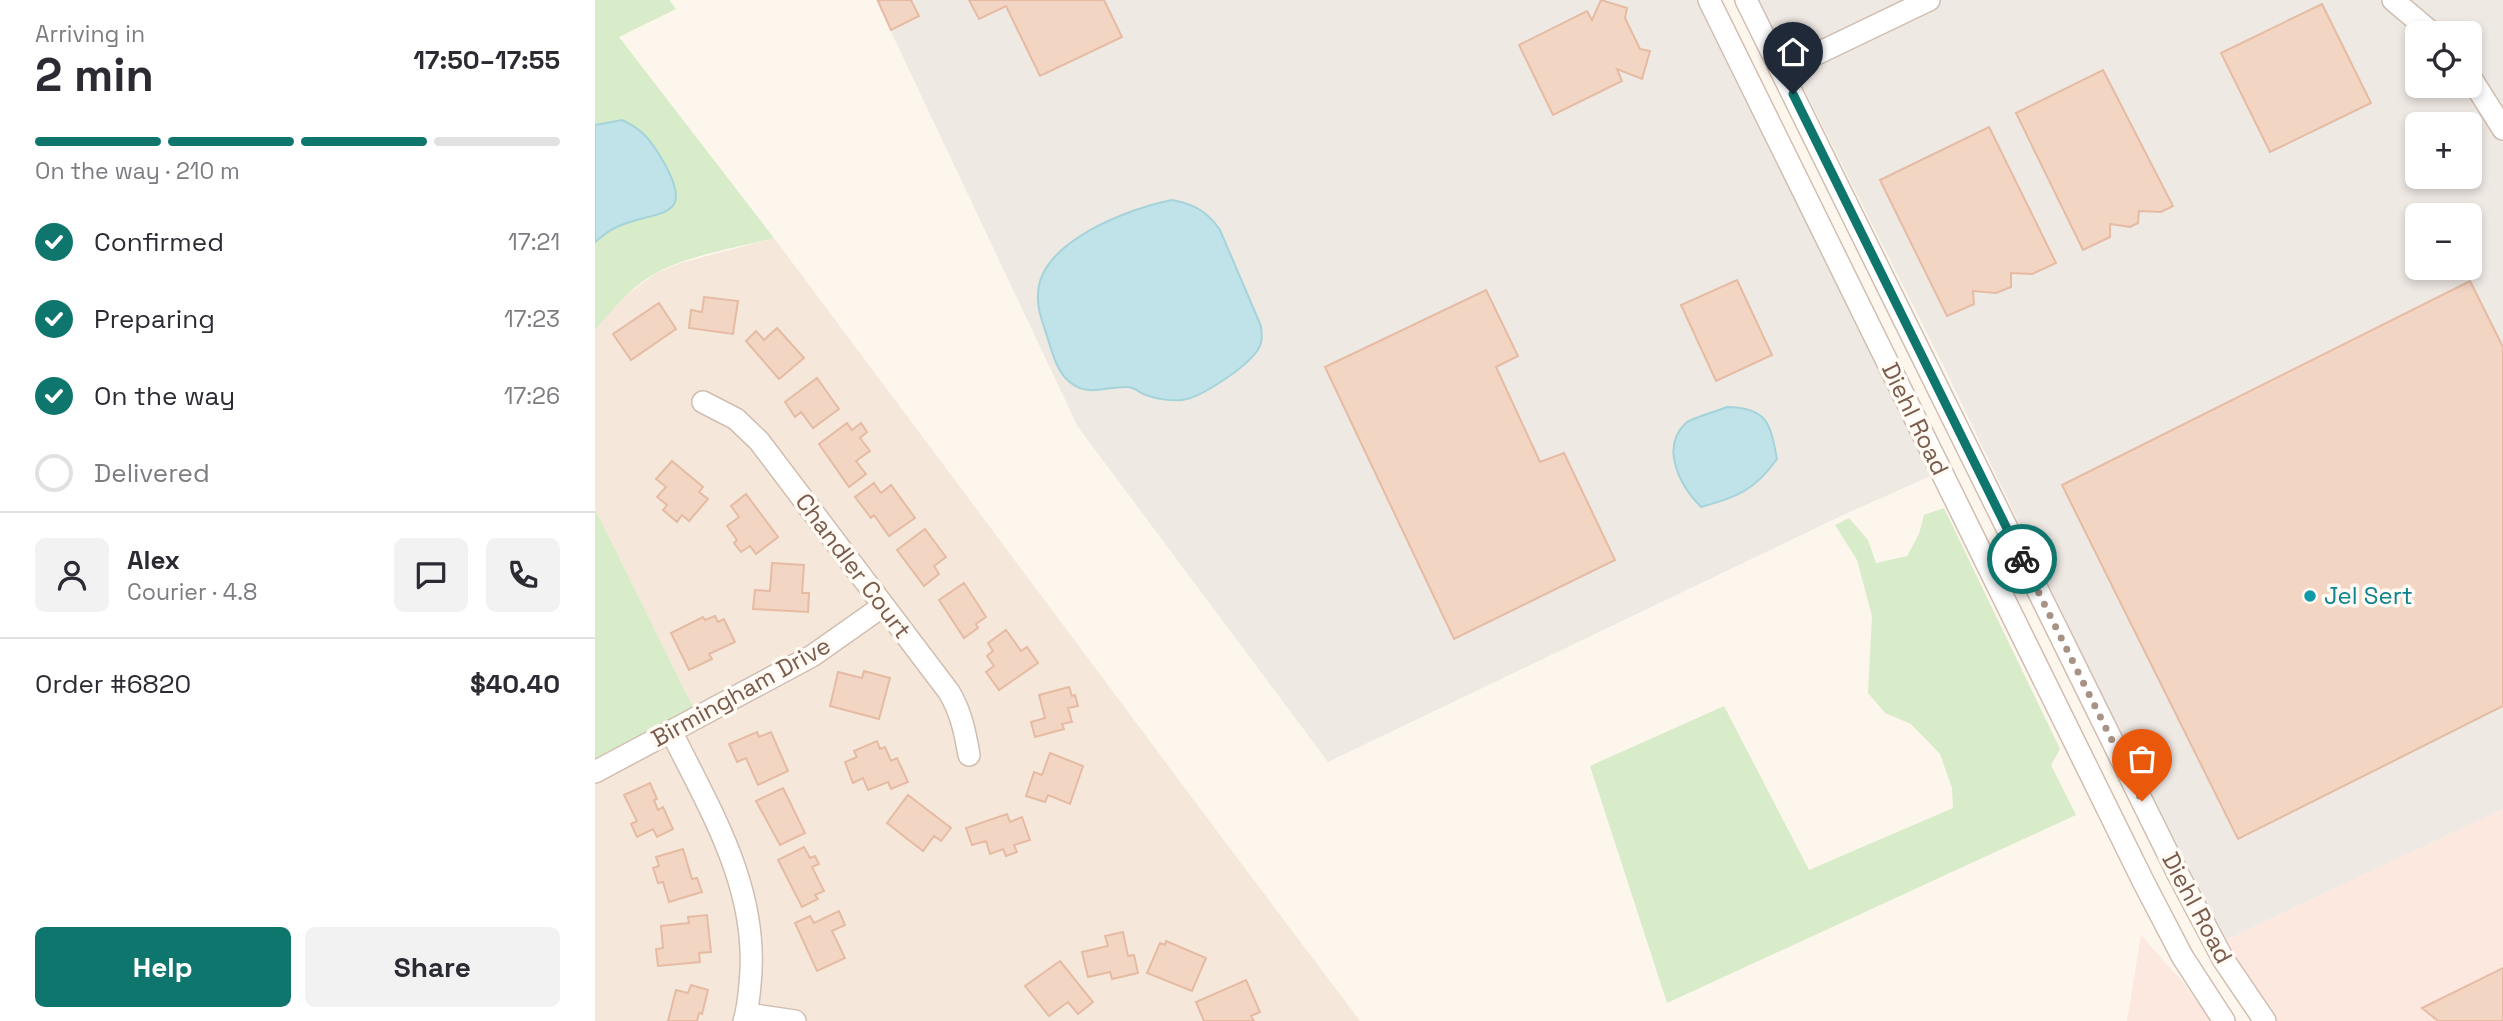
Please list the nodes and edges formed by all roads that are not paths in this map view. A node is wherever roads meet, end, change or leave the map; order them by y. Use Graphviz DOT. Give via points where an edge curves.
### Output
graph roads {
  1 [pos="1709,0"];
  2 [pos="1746,0"];
  3 [pos="1929,0"];
  4 [pos="2393,0"];
  5 [pos="2418,21"];
  6 [pos="1781,71"];
  7 [pos="2482,96"];
  8 [pos="2503,129"];
  9 [pos="703,402"];
  10 [pos="883,606"];
  11 [pos="671,731"];
  12 [pos="969,755"];
  13 [pos="595,772"];
  14 [pos="745,1018"];
  15 [pos="795,1021"];
  16 [pos="2224,1021"];
  17 [pos="2265,1021"];
  1 -- 16 [label="street, Diehl Road" via="2149,894"];
  2 -- 6 [label="street, Diehl Road"];
  3 -- 6 [label="street"];
  4 -- 5 [label="street"];
  6 -- 17 [label="street, Diehl Road" via="2185,888 2223,959"];
  7 -- 8 [label="street"];
  9 -- 10 [label="street, Chandler Court" via="736,419 759,441"];
  10 -- 11 [label="street, Birmingham Drive" via="812,656"];
  10 -- 12 [label="street, Chandler Court" via="957,705"];
  11 -- 13 [label="street, Birmingham Drive"];
  11 -- 14 [label="street" via="730,850 744,891 752,949"];
  14 -- 15 [label="street"];
}
